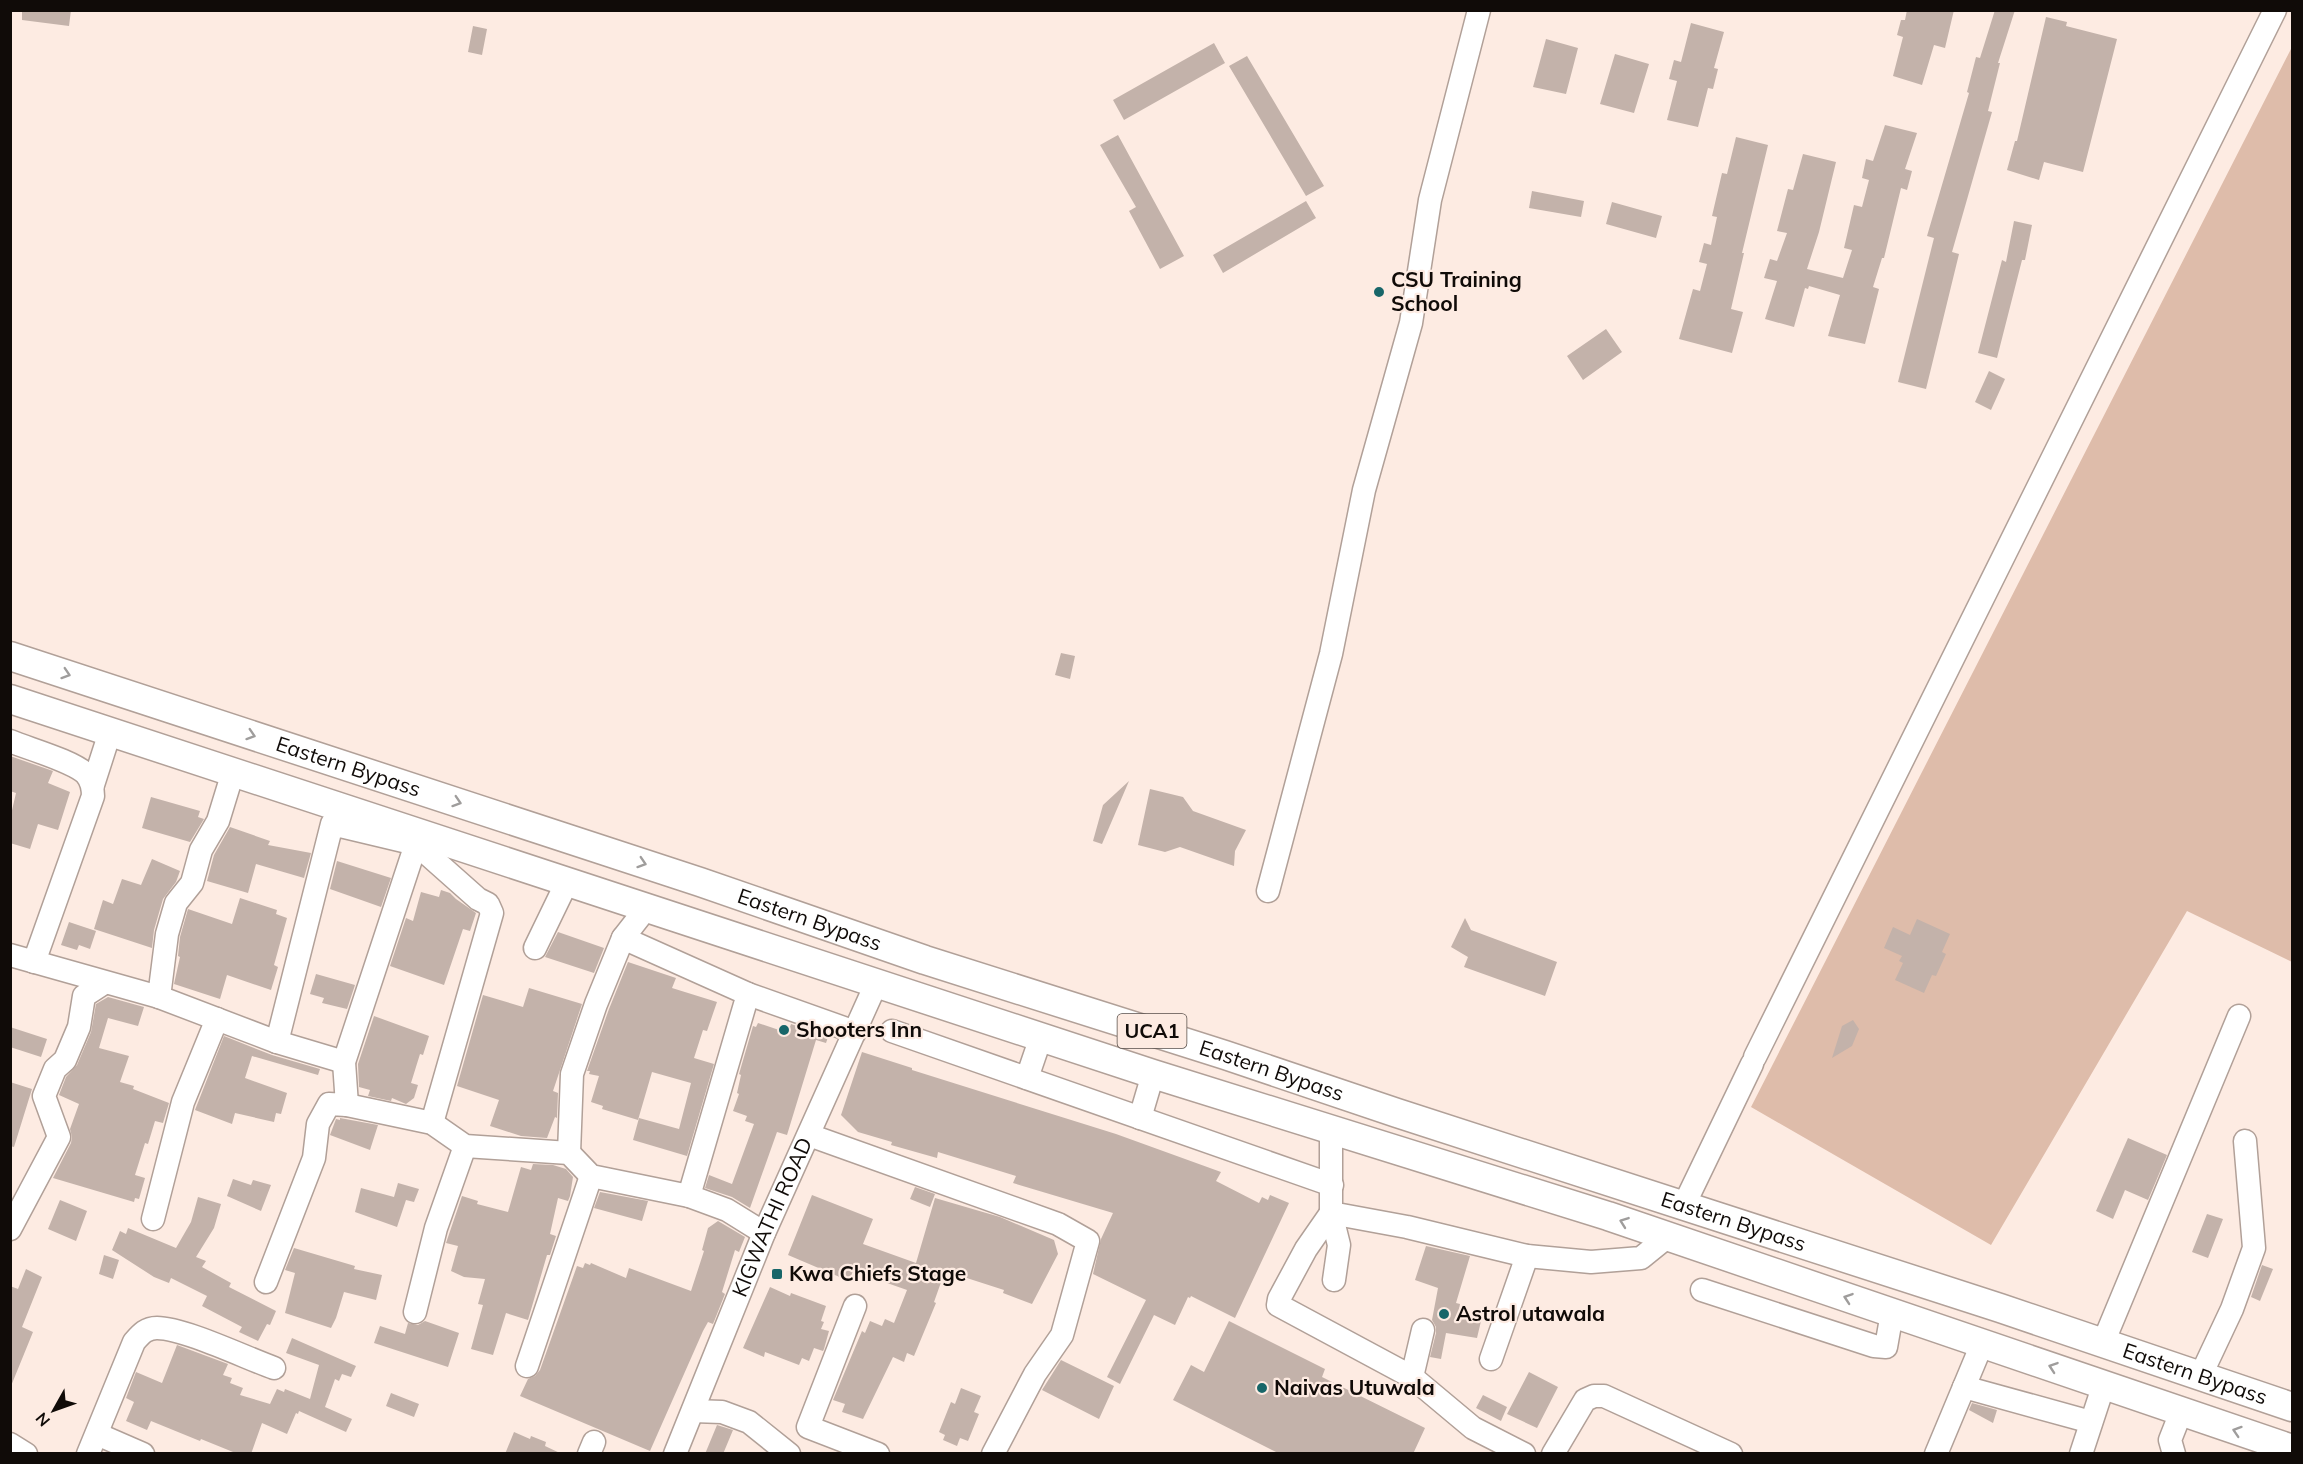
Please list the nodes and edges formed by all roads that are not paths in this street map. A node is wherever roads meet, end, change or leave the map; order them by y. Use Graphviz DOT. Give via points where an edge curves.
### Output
graph roads {
  1 [pos="1479,10"];
  2 [pos="2275,10"];
  3 [pos="10,656"];
  4 [pos="10,699"];
  5 [pos="110,732"];
  6 [pos="10,741"];
  7 [pos="232,772"];
  8 [pos="93,785"];
  9 [pos="426,842"];
  10 [pos="567,882"];
  11 [pos="1268,891"];
  12 [pos="648,906"];
  13 [pos="623,938"];
  14 [pos="535,948"];
  15 [pos="10,955"];
  16 [pos="34,962"];
  17 [pos="104,983"];
  18 [pos="876,984"];
  19 [pos="748,994"];
  20 [pos="159,997"];
  21 [pos="2239,1016"];
  22 [pos="216,1019"];
  23 [pos="892,1031"];
  24 [pos="855,1032"];
  25 [pos="1041,1037"];
  26 [pos="277,1042"];
  27 [pos="344,1062"];
  28 [pos="1153,1074"];
  29 [pos="1027,1078"];
  30 [pos="346,1105"];
  31 [pos="1140,1118"];
  32 [pos="432,1123"];
  33 [pos="1331,1130"];
  34 [pos="809,1135"];
  35 [pos="2245,1141"];
  36 [pos="465,1146"];
  37 [pos="569,1153"];
  38 [pos="591,1176"];
  39 [pos="1332,1185"];
  40 [pos="689,1196"];
  41 [pos="18,1197"];
  42 [pos="1684,1205"];
  43 [pos="1331,1213"];
  44 [pos="153,1219"];
  45 [pos="10,1229"];
  46 [pos="764,1233"];
  47 [pos="1667,1237"];
  48 [pos="1527,1256"];
  49 [pos="1334,1280"];
  50 [pos="266,1282"];
  51 [pos="1702,1290"];
  52 [pos="855,1306"];
  53 [pos="415,1312"];
  54 [pos="1892,1313"];
  55 [pos="1423,1330"];
  56 [pos="2103,1343"];
  57 [pos="1982,1344"];
  58 [pos="1491,1359"];
  59 [pos="527,1366"];
  60 [pos="274,1368"];
  61 [pos="1412,1377"];
  62 [pos="2200,1377"];
  63 [pos="2104,1384"];
  64 [pos="1964,1387"];
  65 [pos="2292,1407"];
  66 [pos="693,1411"];
  67 [pos="2181,1412"];
  68 [pos="2091,1422"];
  69 [pos="808,1427"];
  70 [pos="10,1444"];
  71 [pos="92,1444"];
  72 [pos="2292,1449"];
  73 [pos="26,1454"];
  74 [pos="143,1454"];
  75 [pos="675,1454"];
  76 [pos="789,1454"];
  77 [pos="796,1454"];
  78 [pos="878,1454"];
  79 [pos="993,1454"];
  80 [pos="1524,1454"];
  81 [pos="1553,1454"];
  82 [pos="1731,1454"];
  83 [pos="1936,1454"];
  84 [pos="2081,1454"];
  85 [pos="2174,1454"];
  1 -- 11 [label="street" via="1430,200 1411,323 1364,490 1331,654"];
  2 -- 42 [label="street"];
  3 -- 42 [label="main road, Eastern Bypass / UCA1, one-way" via="925,960"];
  4 -- 5 [label="main road, Eastern Bypass / UCA1"];
  5 -- 7 [label="main road, Eastern Bypass / UCA1"];
  5 -- 8 [label="street"];
  6 -- 8 [label="street" via="77,768"];
  7 -- 9 [label="main road, Eastern Bypass / UCA1"];
  7 -- 20 [label="street" via="218,821 201,850 192,883 176,903 167,934"];
  8 -- 16 [label="street" via="93,796"];
  9 -- 10 [label="main road, Eastern Bypass / UCA1"];
  9 -- 26 [label="street" via="332,824"];
  9 -- 27 [label="street"];
  9 -- 32 [label="street" via="478,899 488,904 492,913"];
  10 -- 12 [label="main road, Eastern Bypass / UCA1"];
  10 -- 14 [label="street"];
  12 -- 13 [label="street"];
  12 -- 18 [label="main road, Eastern Bypass / UCA1"];
  13 -- 19 [label="street"];
  13 -- 37 [label="street" via="572,1074"];
  15 -- 16 [label="street"];
  16 -- 17 [label="street"];
  17 -- 20 [label="street"];
  17 -- 41 [label="street" via="84,996 79,1027 44,1096 60,1137"];
  18 -- 24 [label="street, KIGWATHI ROAD"];
  18 -- 25 [label="main road, Eastern Bypass / UCA1"];
  19 -- 24 [label="street"];
  19 -- 40 [label="street"];
  20 -- 22 [label="street"];
  21 -- 56 [label="street"];
  22 -- 26 [label="street"];
  22 -- 44 [label="street" via="183,1102"];
  23 -- 29 [label="street"];
  24 -- 34 [label="street, KIGWATHI ROAD"];
  25 -- 28 [label="main road, Eastern Bypass / UCA1"];
  25 -- 29 [label="street"];
  26 -- 27 [label="street"];
  27 -- 30 [label="street"];
  28 -- 31 [label="street"];
  28 -- 33 [label="main road, Eastern Bypass / UCA1"];
  29 -- 31 [label="street"];
  30 -- 32 [label="street"];
  30 -- 50 [label="street" via="329,1104 318,1124 314,1158"];
  31 -- 39 [label="street"];
  32 -- 36 [label="street"];
  33 -- 39 [label="street"];
  47 -- 33 [label="main road, Eastern Bypass / UCA1, one-way"];
  34 -- 46 [label="street, KIGWATHI ROAD"];
  34 -- 79 [label="street" via="1058,1224 1088,1241 1062,1335 1035,1374"];
  35 -- 62 [label="street" via="2254,1248 2232,1309"];
  36 -- 37 [label="street"];
  36 -- 53 [label="street" via="436,1228"];
  37 -- 38 [label="street"];
  38 -- 40 [label="street"];
  38 -- 59 [label="street"];
  39 -- 43 [label="street"];
  40 -- 46 [label="street" via="727,1210"];
  41 -- 45 [label="street"];
  42 -- 56 [label="main road, Eastern Bypass / UCA1"];
  43 -- 48 [label="street"];
  43 -- 49 [label="street" via="1339,1245"];
  43 -- 61 [label="street" via="1306,1249 1278,1305"];
  46 -- 66 [label="street, KIGWATHI ROAD"];
  47 -- 48 [label="street" via="1641,1258 1591,1262"];
  54 -- 47 [label="main road, Eastern Bypass / UCA1, one-way"];
  48 -- 58 [label="street"];
  51 -- 54 [label="street" via="1874,1346 1886,1347"];
  52 -- 69 [label="street"];
  54 -- 57 [label="main road, Eastern Bypass / UCA1"];
  55 -- 61 [label="street"];
  56 -- 62 [label="main road, Eastern Bypass / UCA1"];
  63 -- 57 [label="main road, Eastern Bypass / UCA1, one-way"];
  57 -- 64 [label="street"];
  60 -- 71 [label="street" via="183,1334 157,1328 144,1331 134,1342"];
  61 -- 80 [label="street" via="1473,1428"];
  62 -- 65 [label="main road, Eastern Bypass / UCA1"];
  62 -- 67 [label="main road"];
  63 -- 67 [label="main road, Eastern Bypass / UCA1"];
  63 -- 68 [label="street"];
  64 -- 68 [label="street"];
  64 -- 83 [label="street"];
  66 -- 75 [label="street, KIGWATHI ROAD"];
  66 -- 76 [label="street" via="722,1412 748,1422"];
  72 -- 67 [label="main road, Eastern Bypass / UCA1, one-way"];
  67 -- 85 [label="street" via="2170,1440"];
  68 -- 84 [label="street"];
  69 -- 77 [label="street"];
  69 -- 78 [label="street"];
  70 -- 73 [label="street"];
  71 -- 74 [label="street"];
  81 -- 82 [label="street" via="1585,1400 1594,1396 1604,1396"];
}
